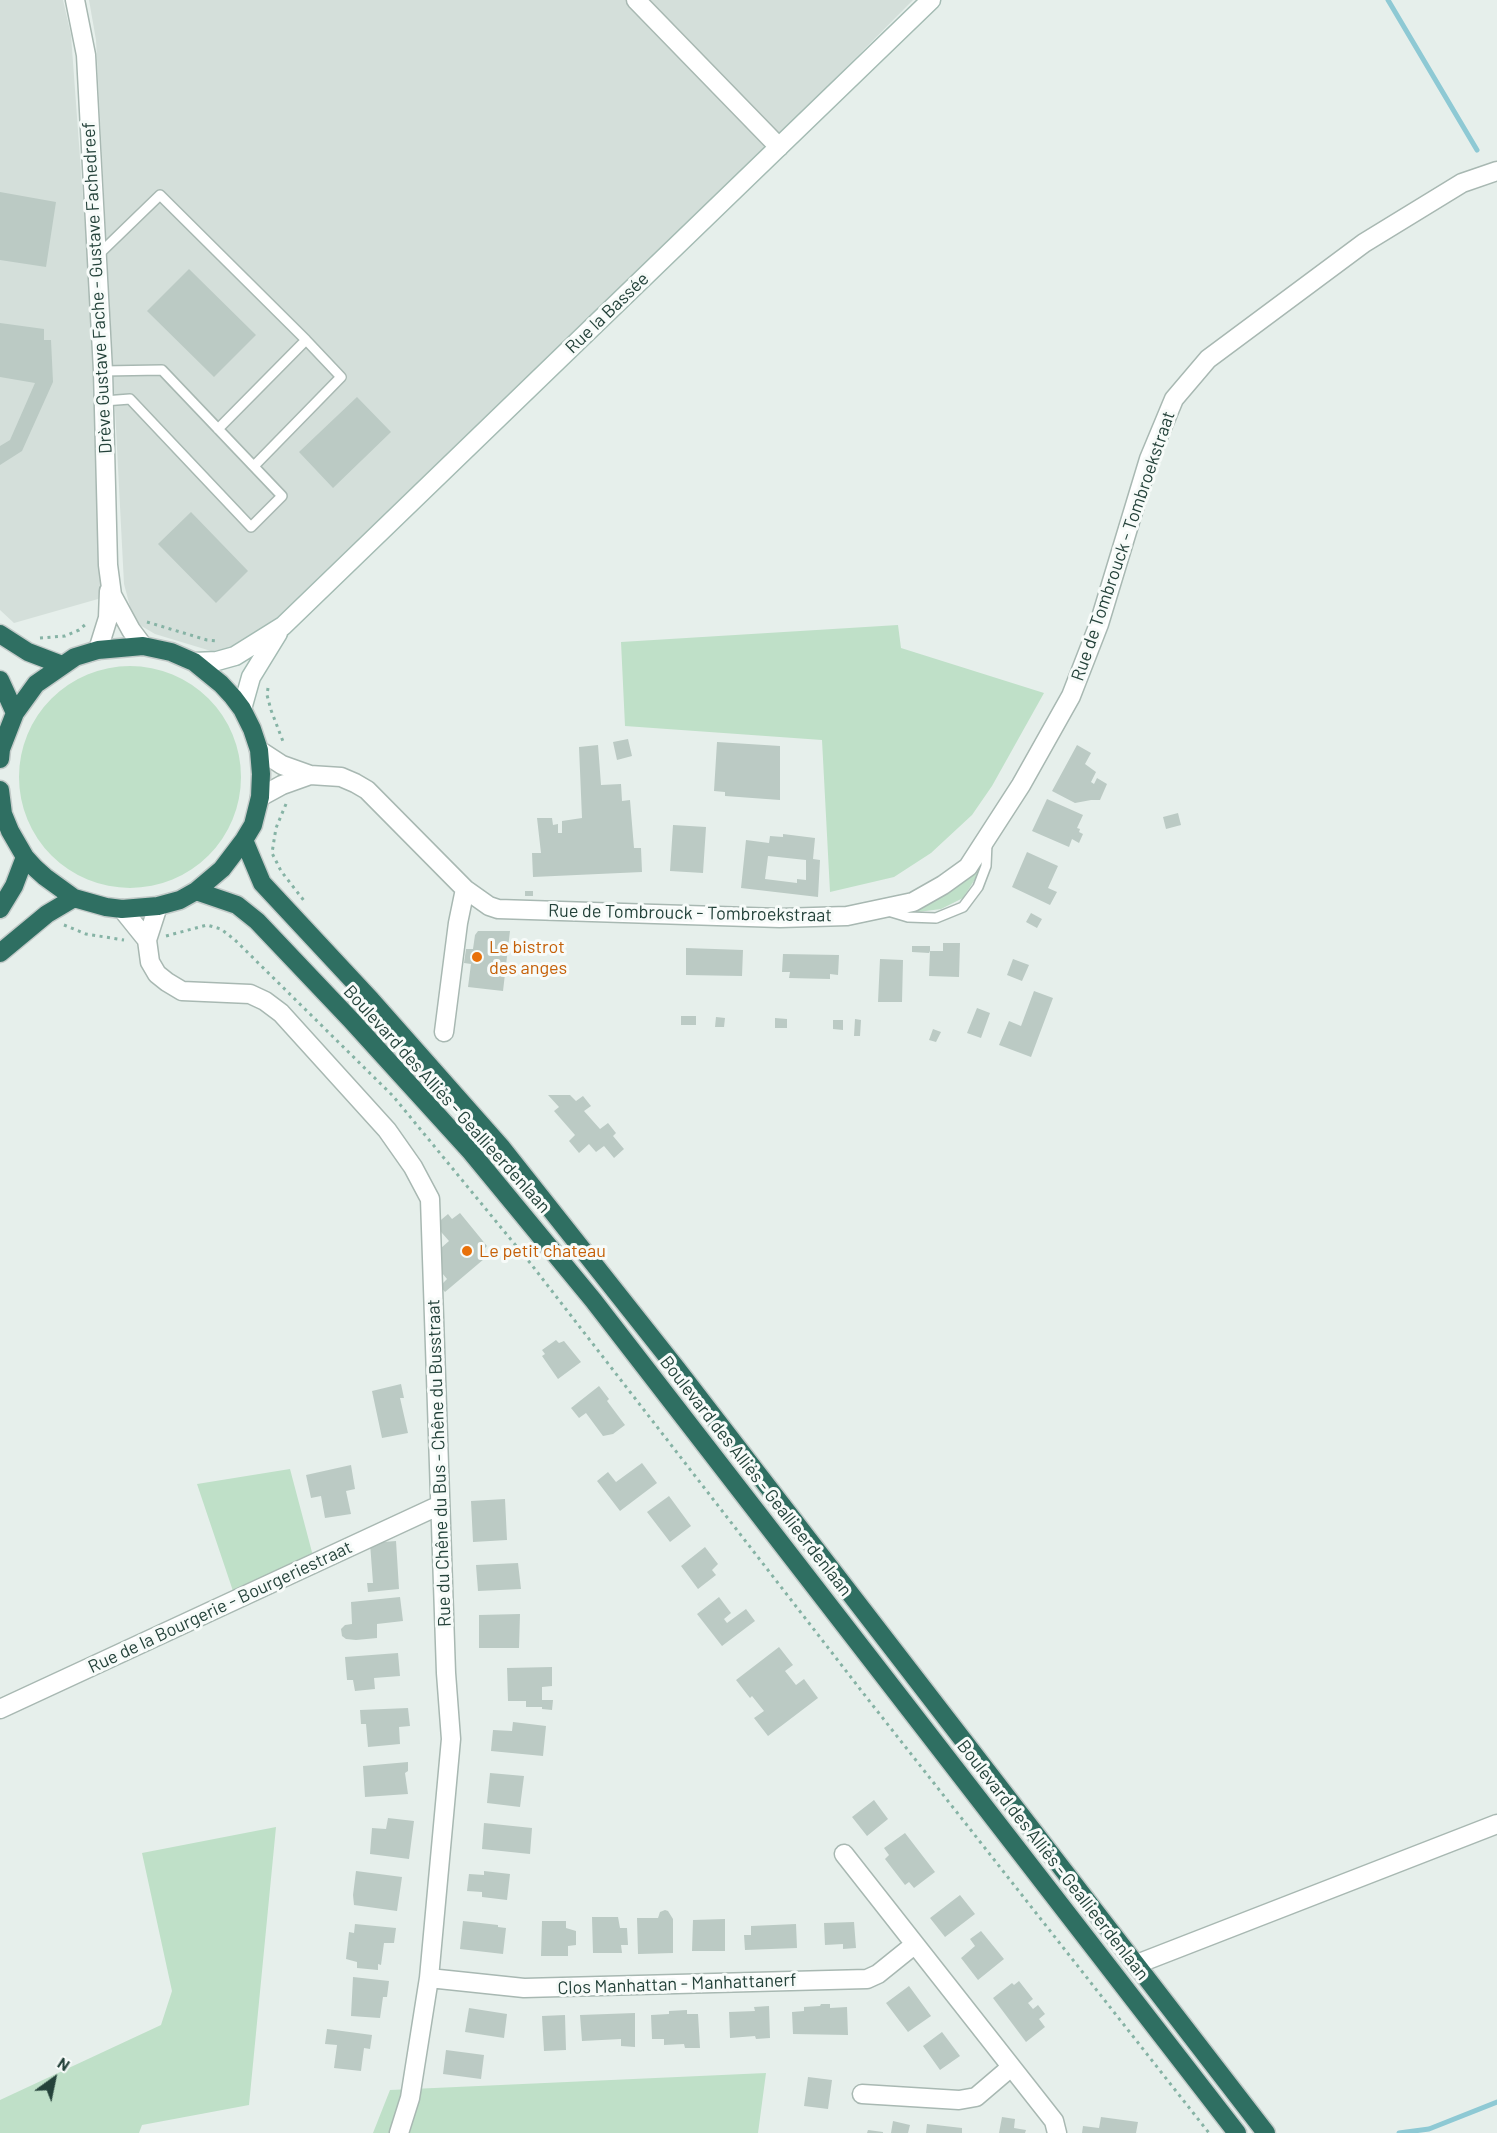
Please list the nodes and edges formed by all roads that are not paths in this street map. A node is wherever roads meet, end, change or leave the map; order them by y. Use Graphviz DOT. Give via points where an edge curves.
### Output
graph roads {
  1 [pos="75,0"];
  2 [pos="636,0"];
  3 [pos="931,0"];
  4 [pos="779,147"];
  5 [pos="1497,171"];
  6 [pos="98,256"];
  7 [pos="306,340"];
  8 [pos="103,371"];
  9 [pos="104,401"];
  10 [pos="218,429"];
  11 [pos="254,466"];
  12 [pos="116,618"];
  13 [pos="282,626"];
  14 [pos="0,634"];
  15 [pos="143,646"];
  16 [pos="98,650"];
  17 [pos="194,662"];
  18 [pos="62,664"];
  19 [pos="0,680"];
  20 [pos="242,709"];
  21 [pos="15,713"];
  22 [pos="259,750"];
  23 [pos="0,753"];
  24 [pos="290,775"];
  25 [pos="0,790"];
  26 [pos="260,797"];
  27 [pos="2,813"];
  28 [pos="244,840"];
  29 [pos="987,841"];
  30 [pos="25,857"];
  31 [pos="465,889"];
  32 [pos="196,891"];
  33 [pos="74,898"];
  34 [pos="158,906"];
  35 [pos="0,909"];
  36 [pos="123,909"];
  37 [pos="882,909"];
  38 [pos="147,940"];
  39 [pos="0,953"];
  40 [pos="444,1032"];
  41 [pos="440,1505"];
  42 [pos="0,1708"];
  43 [pos="1497,1824"];
  44 [pos="844,1854"];
  45 [pos="914,1945"];
  46 [pos="1137,1964"];
  47 [pos="429,1978"];
  48 [pos="1010,2068"];
  49 [pos="862,2094"];
  50 [pos="399,2133"];
  51 [pos="1057,2133"];
  52 [pos="1237,2133"];
  53 [pos="1266,2133"];
  1 -- 6 [label="street, Drève Gustave Fache - Gustave Fachedreef" via="86,55"];
  2 -- 4 [label="street"];
  3 -- 4 [label="street, Rue la Bassée"];
  4 -- 13 [label="street, Rue la Bassée"];
  5 -- 29 [label="street, Rue de Tombrouck - Tombroekstraat" via="1462,183 1364,243 1208,359 1174,399 1149,459 1100,624 1071,696"];
  6 -- 7 [label="lane" via="160,195"];
  6 -- 8 [label="street, Drève Gustave Fache - Gustave Fachedreef"];
  7 -- 10 [label="lane"];
  7 -- 11 [label="lane" via="341,377"];
  8 -- 9 [label="street, Drève Gustave Fache - Gustave Fachedreef"];
  8 -- 10 [label="lane" via="162,370"];
  9 -- 11 [label="lane" via="130,399 252,527 282,496"];
  9 -- 12 [label="street, Drève Gustave Fache - Gustave Fachedreef" via="108,565"];
  10 -- 11 [label="lane"];
  12 -- 15 [label="street, Drève Gustave Fache - Gustave Fachedreef"];
  12 -- 16 [label="street"];
  13 -- 17 [label="street, Rue la Bassée" via="245,651 217,661"];
  13 -- 20 [label="street, Rue la Bassée" via="251,677"];
  14 -- 18 [label="highway" via="28,652"];
  15 -- 16 [label="highway"];
  15 -- 17 [label="highway"];
  16 -- 18 [label="highway"];
  17 -- 20 [label="highway" via="221,684"];
  18 -- 21 [label="highway" via="36,684"];
  19 -- 21 [label="highway"];
  20 -- 22 [label="highway"];
  21 -- 23 [label="highway"];
  22 -- 24 [label="street"];
  22 -- 26 [label="highway"];
  24 -- 26 [label="street, Rue de Tombrouck - Tombroekstraat"];
  24 -- 31 [label="street, Rue de Tombrouck - Tombroekstraat" via="341,777 367,790"];
  25 -- 27 [label="highway"];
  26 -- 28 [label="highway" via="253,825"];
  27 -- 30 [label="highway"];
  28 -- 32 [label="highway" via="222,869"];
  28 -- 46 [label="highway, Boulevard des Alliés - Geallieerdenlaan" via="262,883 502,1148"];
  29 -- 37 [label="street, Rue de Tombrouck - Tombroekstraat" via="968,867 943,885 913,902"];
  29 -- 37 [label="lane" via="986,866 978,887 963,907 936,918 908,917"];
  30 -- 33 [label="highway"];
  30 -- 35 [label="highway"];
  31 -- 37 [label="street, Rue de Tombrouck - Tombroekstraat" via="489,906 511,910 780,918 847,916"];
  31 -- 40 [label="street"];
  32 -- 34 [label="highway"];
  32 -- 52 [label="highway, Boulevard des Alliés - Geallieerdenlaan" via="237,905 257,921 471,1152 593,1300"];
  33 -- 36 [label="highway"];
  33 -- 39 [label="highway" via="47,914"];
  34 -- 36 [label="highway"];
  34 -- 38 [label="street"];
  36 -- 38 [label="street, Rue du Chêne du Bus - Chêne du Busstraat"];
  38 -- 41 [label="street, Rue du Chêne du Bus - Chêne du Busstraat" via="150,962 157,974 182,991 250,994 281,1013 387,1130 430,1200"];
  41 -- 42 [label="street, Rue de la Bourgerie - Bourgeriestraat"];
  41 -- 47 [label="street, Rue du Chêne du Bus - Chêne du Busstraat" via="451,1739"];
  43 -- 46 [label="street, Boulevard des Alliés - Geallieerdenlaan"];
  44 -- 45 [label="street"];
  45 -- 47 [label="street, Clos Manhattan - Manhattanerf" via="867,1979 524,1988"];
  45 -- 48 [label="street"];
  46 -- 53 [label="highway, Boulevard des Alliés - Geallieerdenlaan"];
  47 -- 50 [label="street, Rue du Chêne du Bus - Chêne du Busstraat" via="410,2098"];
  48 -- 49 [label="street" via="976,2097 959,2100"];
  48 -- 51 [label="street" via="1054,2121"];
}
